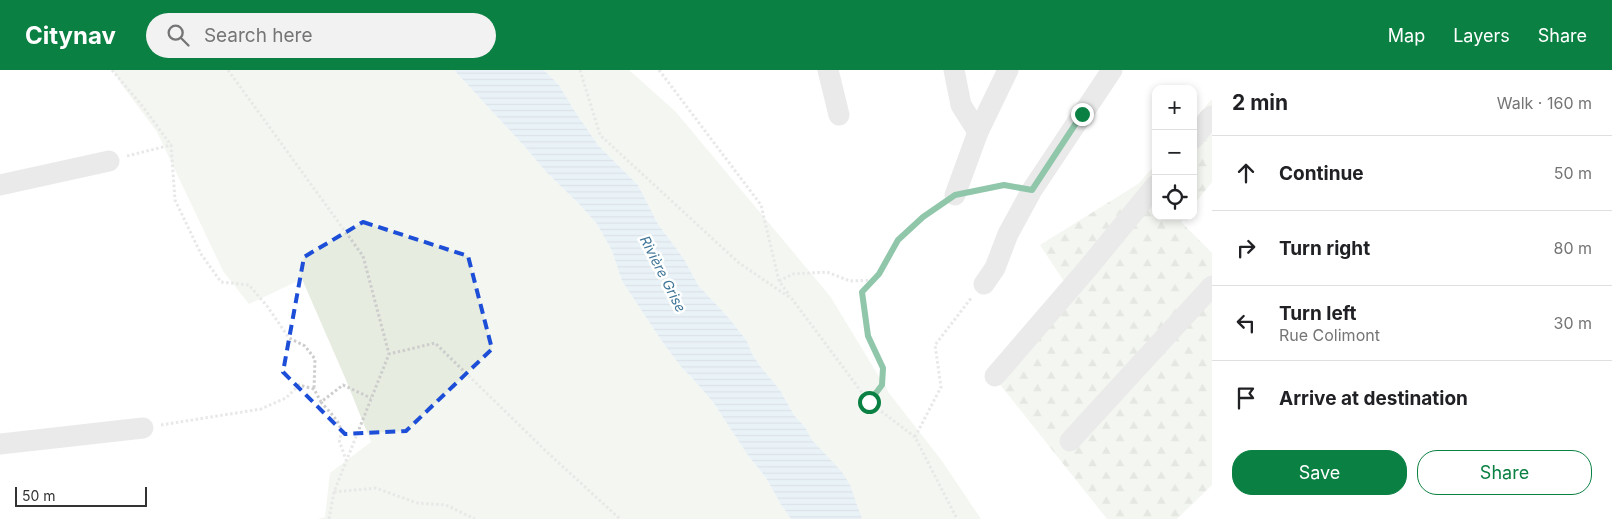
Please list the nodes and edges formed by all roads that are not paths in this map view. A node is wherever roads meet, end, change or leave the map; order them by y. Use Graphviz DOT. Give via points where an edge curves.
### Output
graph roads {
  1 [pos="828,70"];
  2 [pos="954,70"];
  3 [pos="1008,70"];
  4 [pos="1112,70"];
  5 [pos="839,115"];
  6 [pos="1212,116"];
  7 [pos="978,132"];
  8 [pos="1197,134"];
  9 [pos="109,161"];
  10 [pos="0,185"];
  11 [pos="1152,190"];
  12 [pos="955,195"];
  13 [pos="984,284"];
  14 [pos="1212,286"];
  15 [pos="995,376"];
  16 [pos="143,428"];
  17 [pos="1070,441"];
  18 [pos="0,444"];
  1 -- 5 [label="street"];
  2 -- 7 [label="street" via="961,105"];
  3 -- 7 [label="street"];
  4 -- 13 [label="street" via="1032,190 1008,234 995,268"];
  6 -- 8 [label="street"];
  7 -- 12 [label="street"];
  9 -- 10 [label="street"];
  11 -- 15 [label="street"];
  14 -- 17 [label="street"];
  16 -- 18 [label="street"];
}
